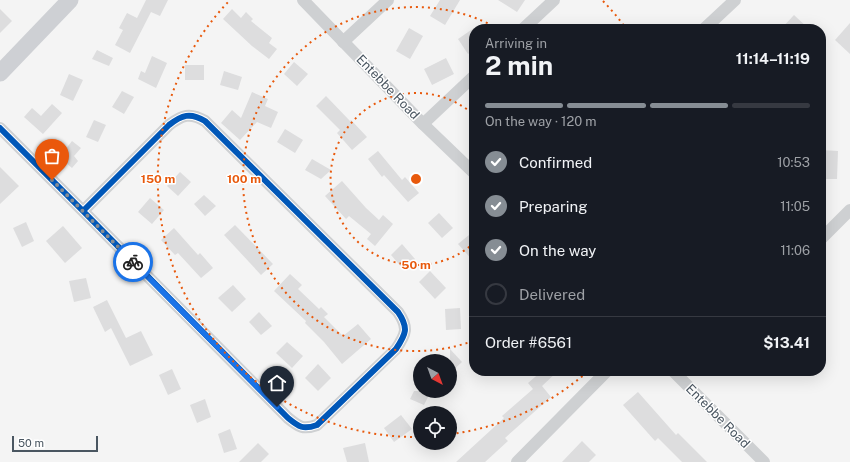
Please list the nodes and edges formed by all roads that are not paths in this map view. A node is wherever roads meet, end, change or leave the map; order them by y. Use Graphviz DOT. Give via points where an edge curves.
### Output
graph roads {
  1 [pos="70,0"];
  2 [pos="303,0"];
  3 [pos="388,0"];
  4 [pos="554,0"];
  5 [pos="735,0"];
  6 [pos="528,24"];
  7 [pos="709,24"];
  8 [pos="343,42"];
  9 [pos="0,72"];
  10 [pos="469,81"];
  11 [pos="423,124"];
  12 [pos="0,128"];
  13 [pos="469,168"];
  14 [pos="83,211"];
  15 [pos="848,215"];
  16 [pos="826,235"];
  17 [pos="603,376"];
  18 [pos="682,376"];
  19 [pos="761,461"];
  20 [pos="517,462"];
  1 -- 9 [label="main road"];
  2 -- 8 [label="street, Entebbe Road"];
  3 -- 8 [label="street"];
  4 -- 6 [label="street"];
  5 -- 7 [label="street"];
  8 -- 11 [label="street, Entebbe Road"];
  10 -- 11 [label="street"];
  11 -- 13 [label="street, Entebbe Road"];
  12 -- 14 [label="street"];
  14 -- 14 [label="street" via="168,125 189,115 197,116 205,121 398,312 406,330 396,349 317,426 308,429 298,426"];
  15 -- 16 [label="street"];
  17 -- 20 [label="street"];
  18 -- 19 [label="street, Entebbe Road"];
}
